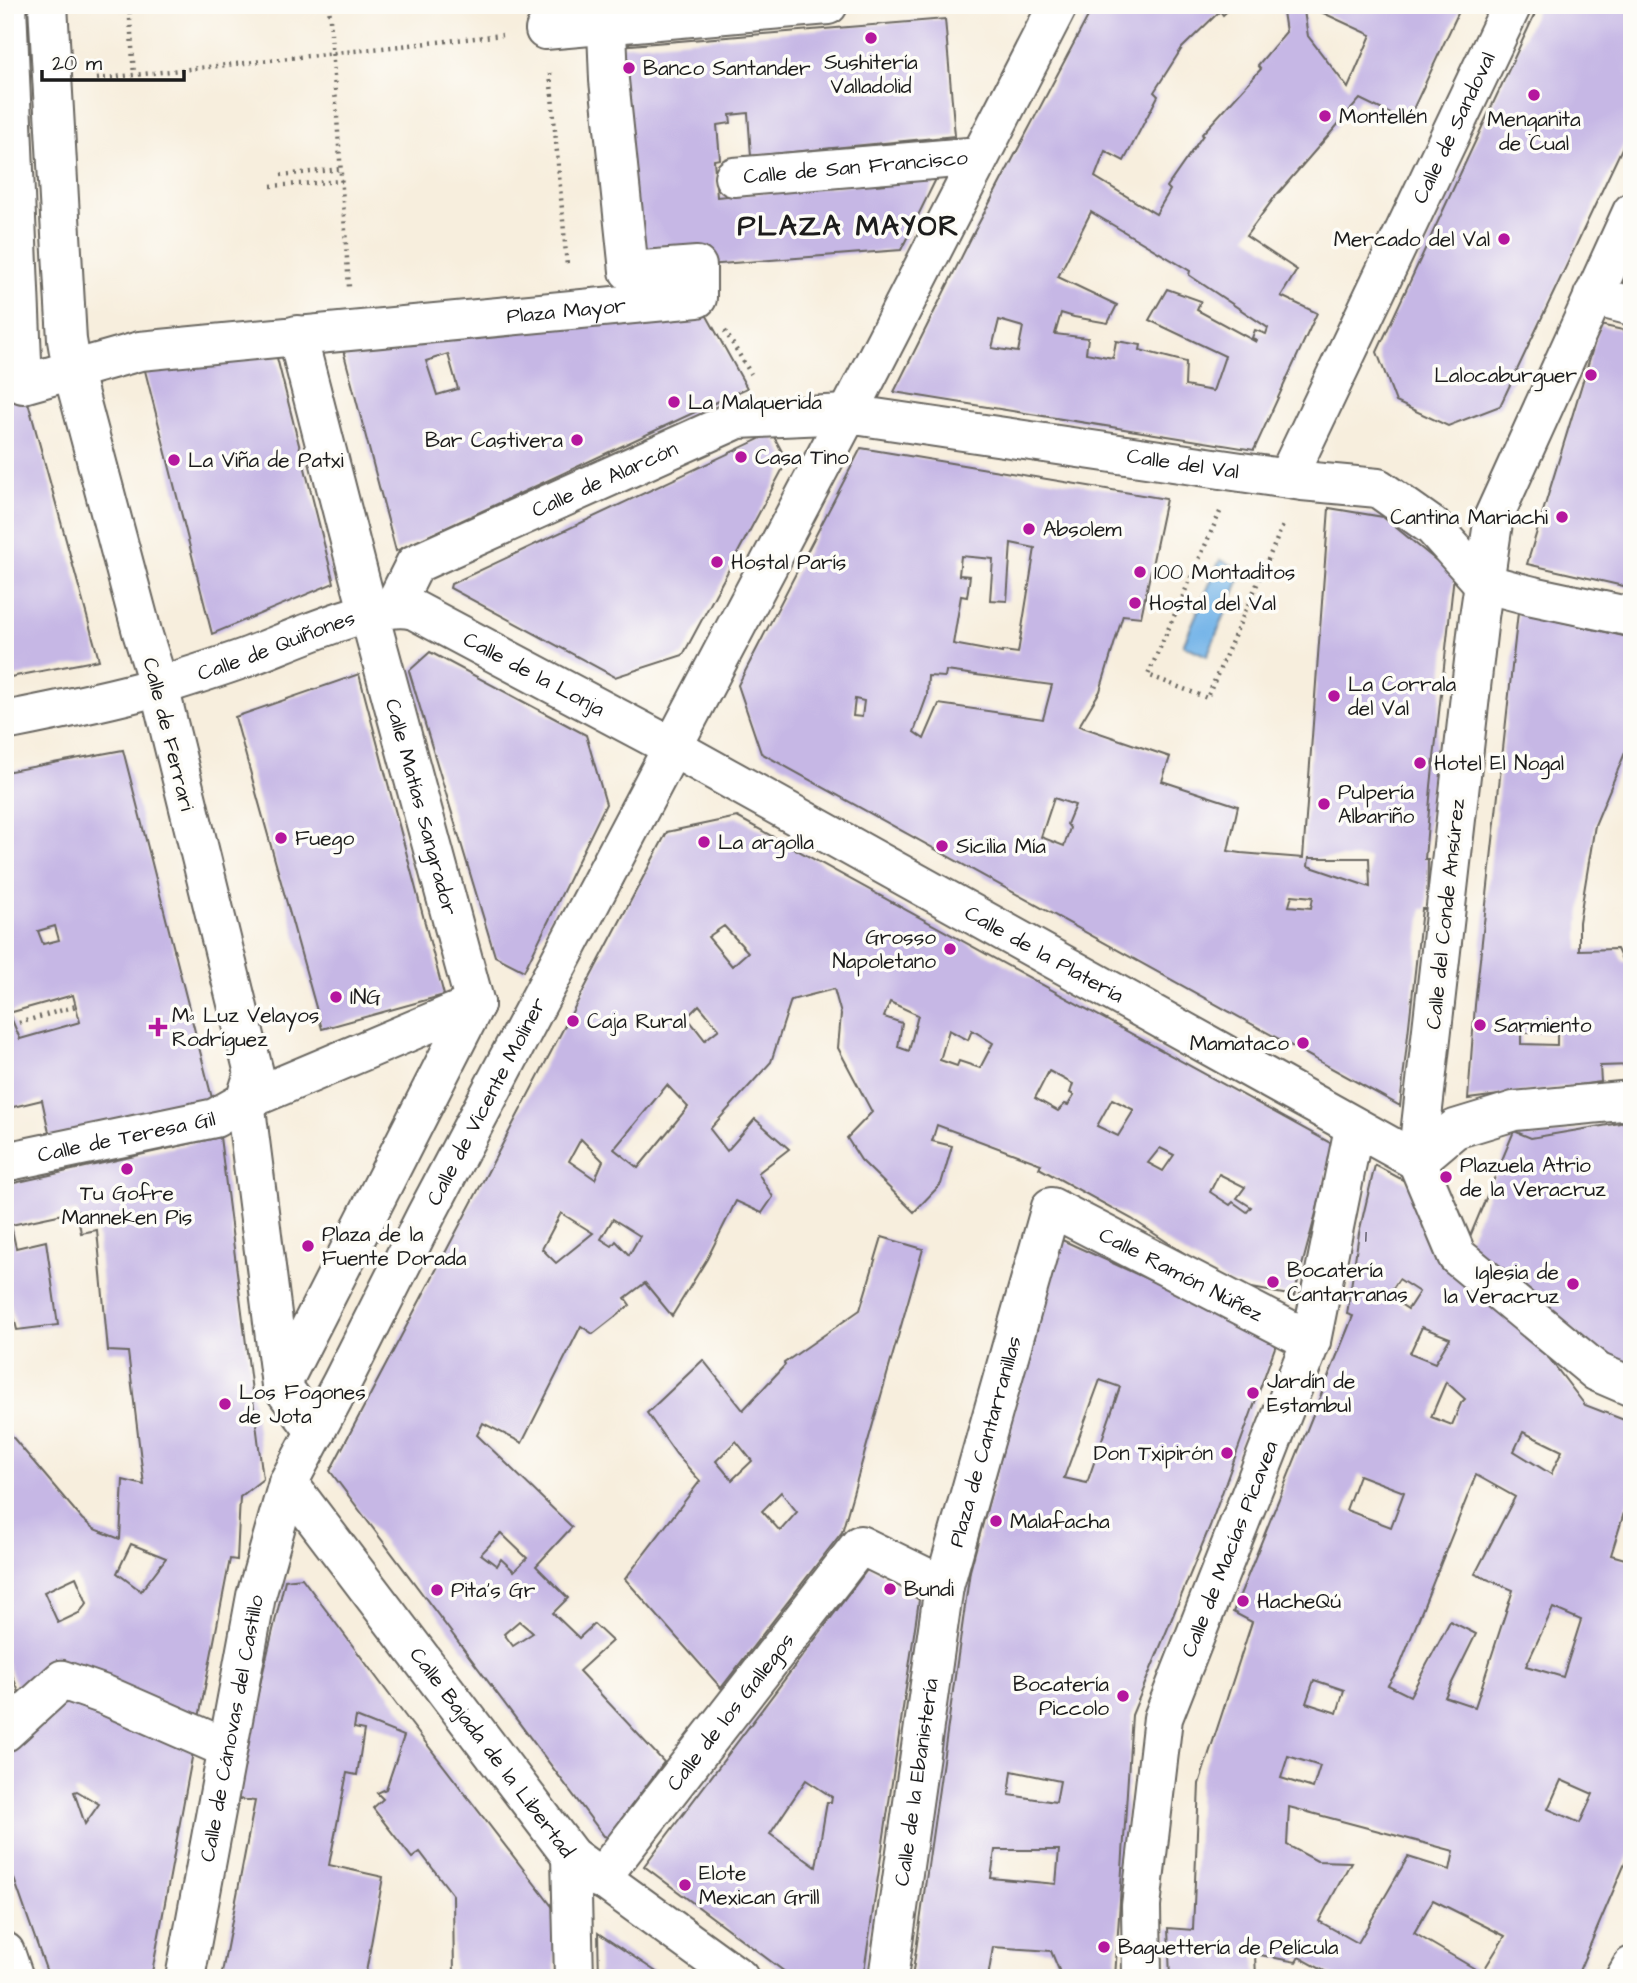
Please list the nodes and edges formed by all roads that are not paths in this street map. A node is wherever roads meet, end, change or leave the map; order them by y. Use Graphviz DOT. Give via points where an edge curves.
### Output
graph roads {
  1 [pos="7,5"];
  2 [pos="48,5"];
  3 [pos="741,5"];
  4 [pos="828,5"];
  5 [pos="1058,5"];
  6 [pos="1512,5"];
  7 [pos="695,10"];
  8 [pos="606,15"];
  9 [pos="545,30"];
  10 [pos="980,156"];
  11 [pos="733,177"];
  12 [pos="1632,212"];
  13 [pos="1593,296"];
  14 [pos="1632,306"];
  15 [pos="297,335"];
  16 [pos="72,369"];
  17 [pos="848,414"];
  18 [pos="1295,480"];
  19 [pos="1483,583"];
  20 [pos="381,610"];
  21 [pos="1632,617"];
  22 [pos="159,686"];
  23 [pos="5,721"];
  24 [pos="672,747"];
  25 [pos="475,1004"];
  26 [pos="1632,1100"];
  27 [pos="245,1101"];
  28 [pos="1354,1128"];
  29 [pos="1417,1161"];
  30 [pos="5,1162"];
  31 [pos="1051,1207"];
  32 [pos="1311,1341"];
  33 [pos="281,1385"];
  34 [pos="1632,1387"];
  35 [pos="316,1432"];
  36 [pos="288,1483"];
  37 [pos="944,1586"];
  38 [pos="5,1732"];
  39 [pos="226,1748"];
  40 [pos="571,1856"];
  41 [pos="600,1879"];
  42 [pos="5,1952"];
  43 [pos="1632,1966"];
  44 [pos="14,1978"];
  45 [pos="185,1978"];
  46 [pos="574,1978"];
  47 [pos="739,1978"];
  48 [pos="888,1978"];
  49 [pos="1142,1978"];
  50 [pos="1625,1978"];
  1 -- 16 [label="street, Plaza Mayor" via="23,384"];
  2 -- 16 [label="street"];
  3 -- 7 [label="street"];
  4 -- 8 [label="street"];
  5 -- 10 [label="street, Calle de Vicente Moliner"];
  6 -- 18 [label="street, Calle de Sandoval"];
  8 -- 9 [label="street"];
  8 -- 15 [label="street, Plaza Mayor" via="629,271 697,266 697,298"];
  10 -- 11 [label="street, Calle de San Francisco"];
  10 -- 17 [label="street, Calle de Vicente Moliner"];
  12 -- 13 [label="street, Calle del Conde Ansúrez"];
  13 -- 14 [label="street"];
  13 -- 19 [label="street, Calle del Conde Ansúrez" via="1494,516"];
  15 -- 16 [label="street, Plaza Mayor" via="140,351"];
  15 -- 20 [label="street, Calle Matías Sangrador"];
  16 -- 22 [label="street, Calle de Ferrari"];
  17 -- 18 [label="street, Calle del Val"];
  17 -- 20 [label="street, Calle de Alarcón" via="738,419 415,564"];
  17 -- 24 [label="street, Calle de Vicente Moliner"];
  18 -- 19 [label="street, Calle del Val" via="1378,488 1433,527"];
  19 -- 21 [label="street"];
  19 -- 29 [label="street, Calle del Conde Ansúrez"];
  20 -- 22 [label="street, Calle de Quiñones"];
  20 -- 24 [label="street, Calle de la Lonja" via="414,610"];
  20 -- 25 [label="street, Calle Matías Sangrador"];
  22 -- 23 [label="street, Calle de Quiñones"];
  22 -- 27 [label="street, Calle de Ferrari" via="254,1073"];
  24 -- 28 [label="street, Calle de la Platería"];
  24 -- 35 [label="street, Calle de Vicente Moliner"];
  25 -- 27 [label="street"];
  25 -- 33 [label="street"];
  26 -- 29 [label="street" via="1514,1111 1455,1129"];
  27 -- 30 [label="street, Calle de Teresa Gil" via="215,1118"];
  27 -- 33 [label="street"];
  28 -- 29 [label="street, Calle de la Platería"];
  28 -- 32 [label="street, Calle de Macías Picavea"];
  29 -- 34 [label="street" via="1457,1256 1597,1372"];
  31 -- 32 [label="street, Calle Ramón Núñez"];
  31 -- 37 [label="street, Plaza de Cantarranillas"];
  32 -- 49 [label="street, Calle de Macías Picavea" via="1163,1718 1142,1906"];
  33 -- 35 [label="street"];
  35 -- 36 [label="street, Calle de Vicente Moliner"];
  36 -- 39 [label="street, Calle de Cánovas del Castillo" via="256,1596"];
  36 -- 40 [label="street, Calle Bajada de la Libertad"];
  37 -- 41 [label="street, Calle de los Gallegos" via="860,1545"];
  37 -- 48 [label="street, Calle de la Ebanistería"];
  38 -- 39 [label="street" via="62,1680"];
  39 -- 45 [label="street, Calle de Cánovas del Castillo"];
  40 -- 41 [label="street, Calle Bajada de la Libertad"];
  40 -- 46 [label="street"];
  41 -- 47 [label="street, Calle Bajada de la Libertad"];
  42 -- 44 [label="street"];
  43 -- 50 [label="street"];
}
